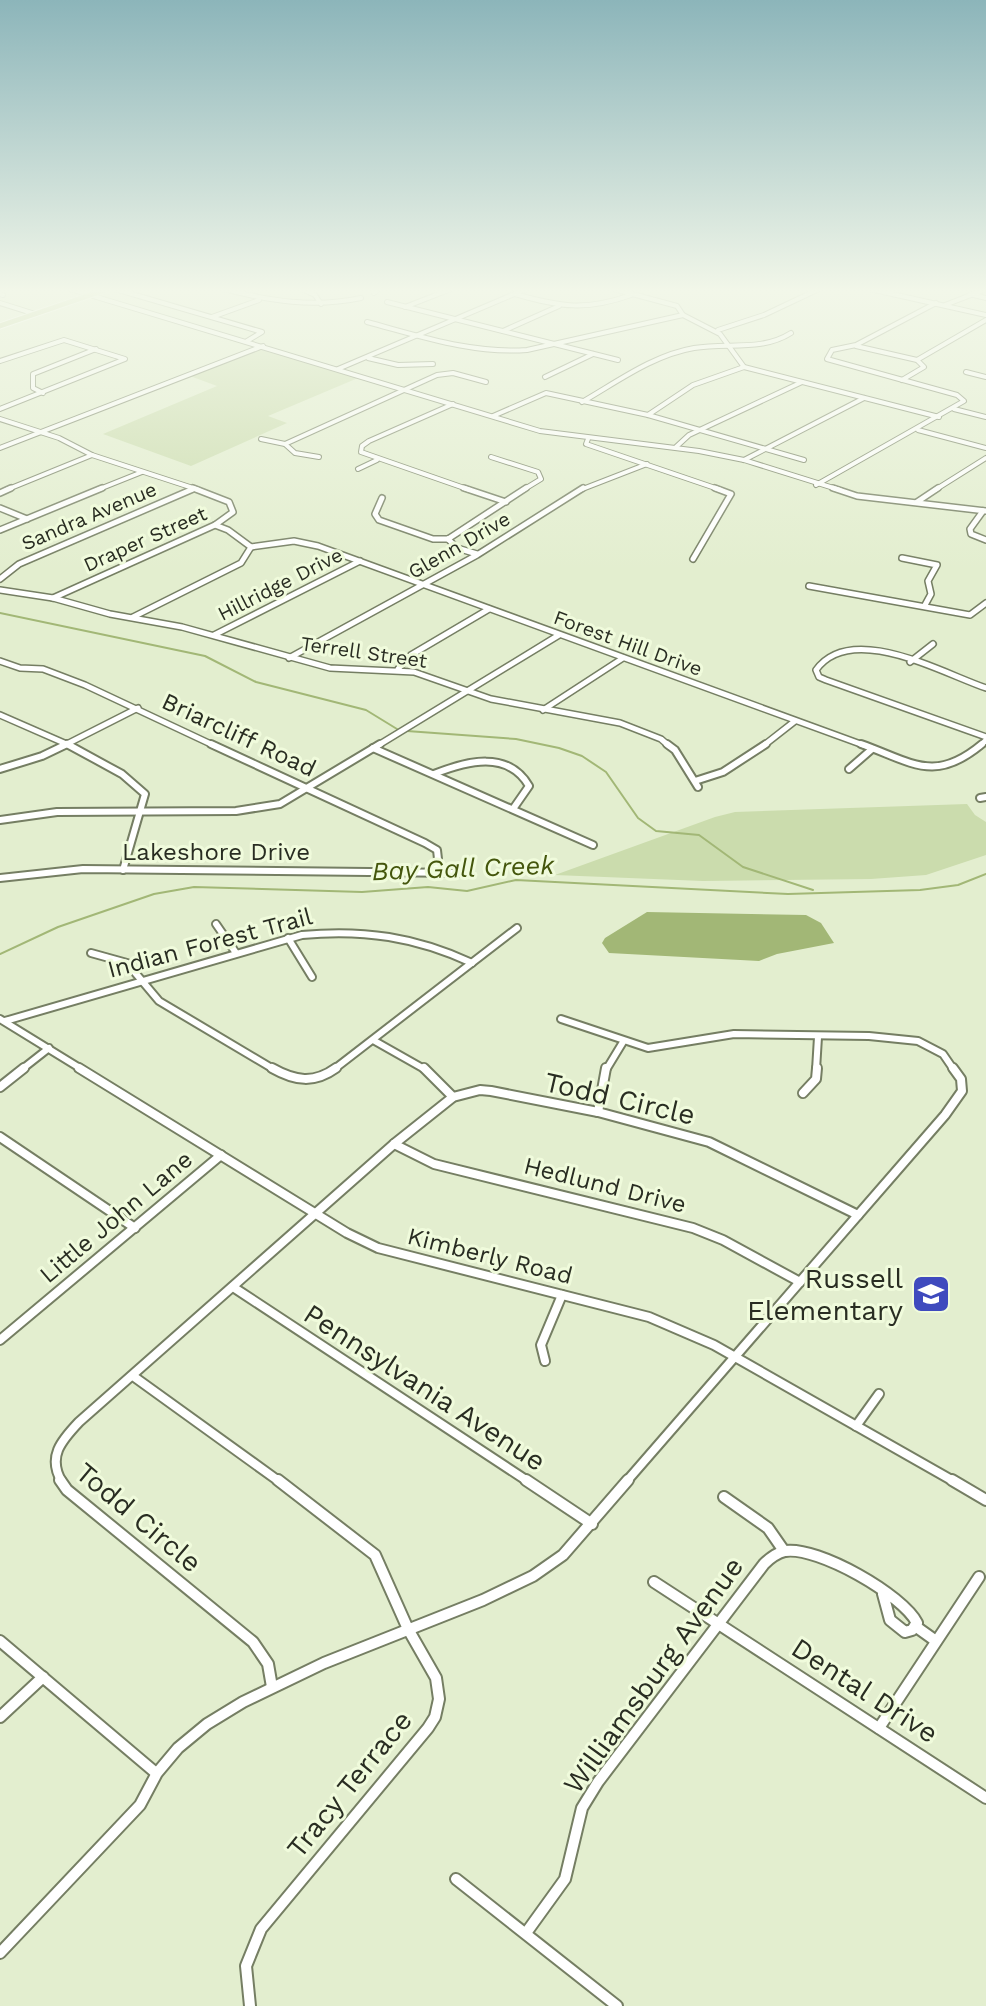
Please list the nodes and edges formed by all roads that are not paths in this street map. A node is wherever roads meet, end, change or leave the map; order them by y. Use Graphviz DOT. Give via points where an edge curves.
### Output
graph roads {
  1 [pos="33,383"];
  2 [pos="68,383"];
  3 [pos="169,383"];
  4 [pos="383,383"];
  5 [pos="423,383"];
  6 [pos="619,383"];
  7 [pos="701,383"];
  8 [pos="801,383"];
  9 [pos="804,383"];
  10 [pos="911,383"];
  11 [pos="407,390"];
  12 [pos="43,393"];
  13 [pos="864,398"];
  14 [pos="582,402"];
  15 [pos="453,404"];
  16 [pos="0,409"];
  17 [pos="954,409"];
  18 [pos="648,415"];
  19 [pos="493,416"];
  20 [pos="939,417"];
  21 [pos="986,417"];
  22 [pos="0,419"];
  23 [pos="701,430"];
  24 [pos="918,430"];
  25 [pos="39,433"];
  26 [pos="261,439"];
  27 [pos="587,442"];
  28 [pos="285,444"];
  29 [pos="676,447"];
  30 [pos="0,448"];
  31 [pos="766,448"];
  32 [pos="986,448"];
  33 [pos="92,455"];
  34 [pos="319,457"];
  35 [pos="491,457"];
  36 [pos="986,458"];
  37 [pos="377,460"];
  38 [pos="744,460"];
  39 [pos="804,460"];
  40 [pos="647,464"];
  41 [pos="358,469"];
  42 [pos="142,472"];
  43 [pos="816,485"];
  44 [pos="194,488"];
  45 [pos="0,493"];
  46 [pos="382,498"];
  47 [pos="506,502"];
  48 [pos="915,503"];
  49 [pos="0,508"];
  50 [pos="985,511"];
  51 [pos="27,519"];
  52 [pos="215,525"];
  53 [pos="0,530"];
  54 [pos="448,539"];
  55 [pos="986,540"];
  56 [pos="251,547"];
  57 [pos="477,555"];
  58 [pos="902,558"];
  59 [pos="693,559"];
  60 [pos="360,561"];
  61 [pos="0,579"];
  62 [pos="423,584"];
  63 [pos="809,586"];
  64 [pos="0,590"];
  65 [pos="53,598"];
  66 [pos="986,603"];
  67 [pos="925,605"];
  68 [pos="490,609"];
  69 [pos="983,610"];
  70 [pos="131,618"];
  71 [pos="214,635"];
  72 [pos="559,635"];
  73 [pos="933,644"];
  74 [pos="289,658"];
  75 [pos="623,658"];
  76 [pos="0,661"];
  77 [pos="910,662"];
  78 [pos="398,669"];
  79 [pos="986,688"];
  80 [pos="465,692"];
  81 [pos="138,708"];
  82 [pos="543,710"];
  83 [pos="0,715"];
  84 [pos="795,721"];
  85 [pos="986,739"];
  86 [pos="66,745"];
  87 [pos="373,748"];
  88 [pos="872,749"];
  89 [pos="0,769"];
  90 [pos="849,769"];
  91 [pos="434,774"];
  92 [pos="309,788"];
  93 [pos="513,809"];
  94 [pos="139,812"];
  95 [pos="0,820"];
  96 [pos="593,845"];
  97 [pos="123,870"];
  98 [pos="433,871"];
  99 [pos="462,873"];
  100 [pos="0,878"];
  101 [pos="216,924"];
  102 [pos="517,928"];
  103 [pos="288,938"];
  104 [pos="91,953"];
  105 [pos="236,953"];
  106 [pos="472,963"];
  107 [pos="312,977"];
  108 [pos="141,980"];
  109 [pos="561,1019"];
  110 [pos="2,1021"];
  111 [pos="818,1037"];
  112 [pos="373,1040"];
  113 [pos="623,1042"];
  114 [pos="49,1048"];
  115 [pos="0,1087"];
  116 [pos="803,1093"];
  117 [pos="453,1097"];
  118 [pos="598,1112"];
  119 [pos="0,1137"];
  120 [pos="394,1144"];
  121 [pos="221,1155"];
  122 [pos="315,1213"];
  123 [pos="858,1215"];
  124 [pos="135,1228"];
  125 [pos="800,1282"];
  126 [pos="233,1287"];
  127 [pos="562,1295"];
  128 [pos="2,1335"];
  129 [pos="734,1357"];
  130 [pos="545,1361"];
  131 [pos="133,1376"];
  132 [pos="879,1394"];
  133 [pos="856,1426"];
  134 [pos="724,1497"];
  135 [pos="986,1500"];
  136 [pos="592,1524"];
  137 [pos="784,1551"];
  138 [pos="979,1577"];
  139 [pos="654,1582"];
  140 [pos="883,1594"];
  141 [pos="718,1623"];
  142 [pos="915,1626"];
  143 [pos="408,1629"];
  144 [pos="0,1641"];
  145 [pos="936,1641"];
  146 [pos="43,1677"];
  147 [pos="272,1687"];
  148 [pos="0,1717"];
  149 [pos="879,1728"];
  150 [pos="156,1773"];
  151 [pos="986,1798"];
  152 [pos="456,1879"];
  153 [pos="526,1933"];
  154 [pos="0,1953"];
  155 [pos="250,2006"];
  156 [pos="617,2006"];
  1 -- 12 [label="street"];
  2 -- 12 [label="street"];
  3 -- 25 [label="street"];
  4 -- 11 [label="street"];
  5 -- 11 [label="street"];
  6 -- 14 [label="street"];
  7 -- 18 [label="street"];
  8 -- 23 [label="street"];
  9 -- 13 [label="street"];
  10 -- 17 [label="street" via="961,397"];
  11 -- 15 [label="street"];
  11 -- 28 [label="street"];
  12 -- 16 [label="street"];
  13 -- 20 [label="street"];
  13 -- 31 [label="street"];
  14 -- 18 [label="street"];
  14 -- 19 [label="street" via="540,394"];
  15 -- 19 [label="street"];
  15 -- 37 [label="street" via="362,446 363,454"];
  17 -- 20 [label="street"];
  17 -- 21 [label="street"];
  18 -- 23 [label="street"];
  19 -- 27 [label="street"];
  20 -- 24 [label="street"];
  22 -- 25 [label="street, Draper Street"];
  23 -- 29 [label="street"];
  23 -- 31 [label="street"];
  24 -- 32 [label="street"];
  24 -- 43 [label="street"];
  25 -- 30 [label="street"];
  25 -- 33 [label="street, Draper Street"];
  26 -- 28 [label="street"];
  27 -- 29 [label="street"];
  27 -- 40 [label="street"];
  28 -- 34 [label="street"];
  29 -- 38 [label="street"];
  31 -- 38 [label="street"];
  31 -- 39 [label="street"];
  33 -- 42 [label="street, Draper Street"];
  33 -- 45 [label="street"];
  35 -- 47 [label="street" via="542,477"];
  36 -- 48 [label="street"];
  37 -- 41 [label="street"];
  37 -- 47 [label="street"];
  38 -- 43 [label="street"];
  40 -- 57 [label="street, Glenn Drive" via="589,485"];
  40 -- 59 [label="street" via="731,494"];
  42 -- 44 [label="street, Draper Street"];
  42 -- 51 [label="street"];
  43 -- 48 [label="street"];
  44 -- 52 [label="street, Draper Street" via="229,502 233,512"];
  44 -- 61 [label="street, Sandra Avenue" via="19,564"];
  46 -- 54 [label="street" via="375,514 379,520"];
  47 -- 54 [label="street"];
  48 -- 50 [label="street"];
  49 -- 51 [label="street"];
  50 -- 55 [label="street" via="970,529"];
  51 -- 53 [label="street"];
  52 -- 56 [label="street"];
  52 -- 65 [label="street, Draper Street"];
  54 -- 57 [label="street"];
  56 -- 60 [label="street, Forest Hill Drive" via="294,541"];
  56 -- 70 [label="street" via="241,563"];
  57 -- 62 [label="street, Glenn Drive"];
  58 -- 67 [label="street" via="937,565"];
  60 -- 62 [label="street, Forest Hill Drive"];
  60 -- 71 [label="street, Hillridge Drive"];
  62 -- 68 [label="street, Forest Hill Drive"];
  62 -- 74 [label="street, Glenn Drive"];
  63 -- 67 [label="street"];
  64 -- 65 [label="street, Terrell Street"];
  65 -- 70 [label="street, Terrell Street"];
  66 -- 69 [label="street"];
  67 -- 69 [label="street" via="970,615"];
  68 -- 72 [label="street, Forest Hill Drive"];
  68 -- 78 [label="street" via="411,655"];
  70 -- 71 [label="street, Terrell Street"];
  71 -- 74 [label="street, Terrell Street"];
  72 -- 75 [label="street, Forest Hill Drive"];
  72 -- 80 [label="street"];
  73 -- 77 [label="street"];
  74 -- 78 [label="street, Terrell Street" via="330,668"];
  75 -- 82 [label="street"];
  75 -- 84 [label="street, Forest Hill Drive"];
  76 -- 81 [label="street, Briarcliff Road" via="43,669"];
  77 -- 79 [label="street"];
  77 -- 85 [label="street" via="850,648 827,658 816,670 826,680"];
  78 -- 80 [label="street, Terrell Street"];
  80 -- 82 [label="street, Terrell Street"];
  80 -- 87 [label="street"];
  81 -- 86 [label="street"];
  81 -- 92 [label="street, Briarcliff Road"];
  82 -- 84 [label="street, Terrell Street" via="620,723 661,739 675,750 696,784 730,769"];
  83 -- 86 [label="street"];
  84 -- 88 [label="street, Forest Hill Drive"];
  85 -- 88 [label="street, Forest Hill Drive" via="945,768 928,768"];
  86 -- 89 [label="street"];
  86 -- 94 [label="street" via="122,771 141,786 145,794"];
  87 -- 91 [label="street"];
  87 -- 92 [label="street"];
  88 -- 90 [label="street"];
  91 -- 93 [label="street"];
  91 -- 93 [label="street" via="478,761 513,768 529,786"];
  92 -- 94 [label="street" via="280,804 250,810"];
  92 -- 98 [label="street, Briarcliff Road" via="437,850"];
  93 -- 96 [label="street"];
  94 -- 95 [label="street" via="57,812"];
  94 -- 97 [label="street"];
  97 -- 98 [label="street, Lakeshore Drive"];
  97 -- 100 [label="street, Lakeshore Drive" via="44,871"];
  98 -- 99 [label="street, Lakeshore Drive"];
  101 -- 105 [label="street"];
  102 -- 106 [label="street"];
  103 -- 105 [label="street, Indian Forest Trail"];
  103 -- 106 [label="street, Indian Forest Trail" via="369,931 441,947"];
  103 -- 107 [label="street"];
  104 -- 108 [label="street" via="121,960"];
  105 -- 108 [label="street, Indian Forest Trail"];
  106 -- 112 [label="street"];
  108 -- 110 [label="street, Indian Forest Trail"];
  108 -- 112 [label="street" via="164,1005 299,1080 325,1076"];
  109 -- 113 [label="street"];
  110 -- 114 [label="street, Kimberly Road"];
  111 -- 113 [label="street" via="734,1034 660,1047"];
  111 -- 116 [label="street" via="816,1079"];
  111 -- 123 [label="street" via="918,1041 943,1054 961,1079 962,1091 945,1115"];
  112 -- 117 [label="street" via="424,1068"];
  113 -- 118 [label="street" via="607,1065"];
  114 -- 115 [label="street"];
  114 -- 121 [label="street, Kimberly Road"];
  117 -- 118 [label="street, Todd Circle" via="480,1090"];
  117 -- 120 [label="street, Todd Circle"];
  118 -- 123 [label="street, Todd Circle" via="709,1142"];
  119 -- 124 [label="street"];
  120 -- 122 [label="street, Todd Circle"];
  120 -- 125 [label="street, Hedlund Drive" via="445,1167 693,1228"];
  121 -- 122 [label="street, Kimberly Road"];
  121 -- 124 [label="street, Little John Lane"];
  122 -- 126 [label="street, Todd Circle"];
  122 -- 127 [label="street, Kimberly Road" via="378,1248"];
  123 -- 125 [label="street"];
  124 -- 128 [label="street, Little John Lane"];
  125 -- 129 [label="street"];
  126 -- 131 [label="street, Todd Circle"];
  126 -- 136 [label="street, Pennsylvania Avenue"];
  127 -- 129 [label="street, Kimberly Road" via="673,1325"];
  127 -- 130 [label="street" via="541,1345"];
  129 -- 133 [label="street, Kimberly Road"];
  129 -- 136 [label="street"];
  131 -- 143 [label="street, Tracy Terrace" via="375,1555"];
  131 -- 147 [label="street, Todd Circle" via="61,1442 52,1461 55,1475 94,1514 253,1642 268,1664"];
  132 -- 133 [label="street"];
  133 -- 135 [label="street, Kimberly Road"];
  134 -- 137 [label="street" via="768,1528"];
  136 -- 143 [label="street" via="539,1573"];
  137 -- 140 [label="street" via="828,1560"];
  137 -- 141 [label="street, Williamsburg Avenue" via="757,1571"];
  138 -- 145 [label="street"];
  139 -- 141 [label="street, Dental Drive"];
  140 -- 142 [label="street" via="910,1609"];
  140 -- 142 [label="street" via="896,1628 905,1632"];
  141 -- 149 [label="street, Dental Drive"];
  141 -- 153 [label="street, Williamsburg Avenue" via="598,1782 582,1808 565,1879"];
  142 -- 145 [label="street"];
  143 -- 147 [label="street"];
  143 -- 155 [label="street, Tracy Terrace" via="436,1678 435,1717 261,1929 243,1979"];
  144 -- 146 [label="street"];
  145 -- 149 [label="street"];
  146 -- 148 [label="street"];
  146 -- 150 [label="street"];
  147 -- 150 [label="street" via="207,1724"];
  149 -- 151 [label="street, Dental Drive"];
  150 -- 154 [label="street" via="140,1805"];
  152 -- 153 [label="street"];
  153 -- 156 [label="street"];
}
